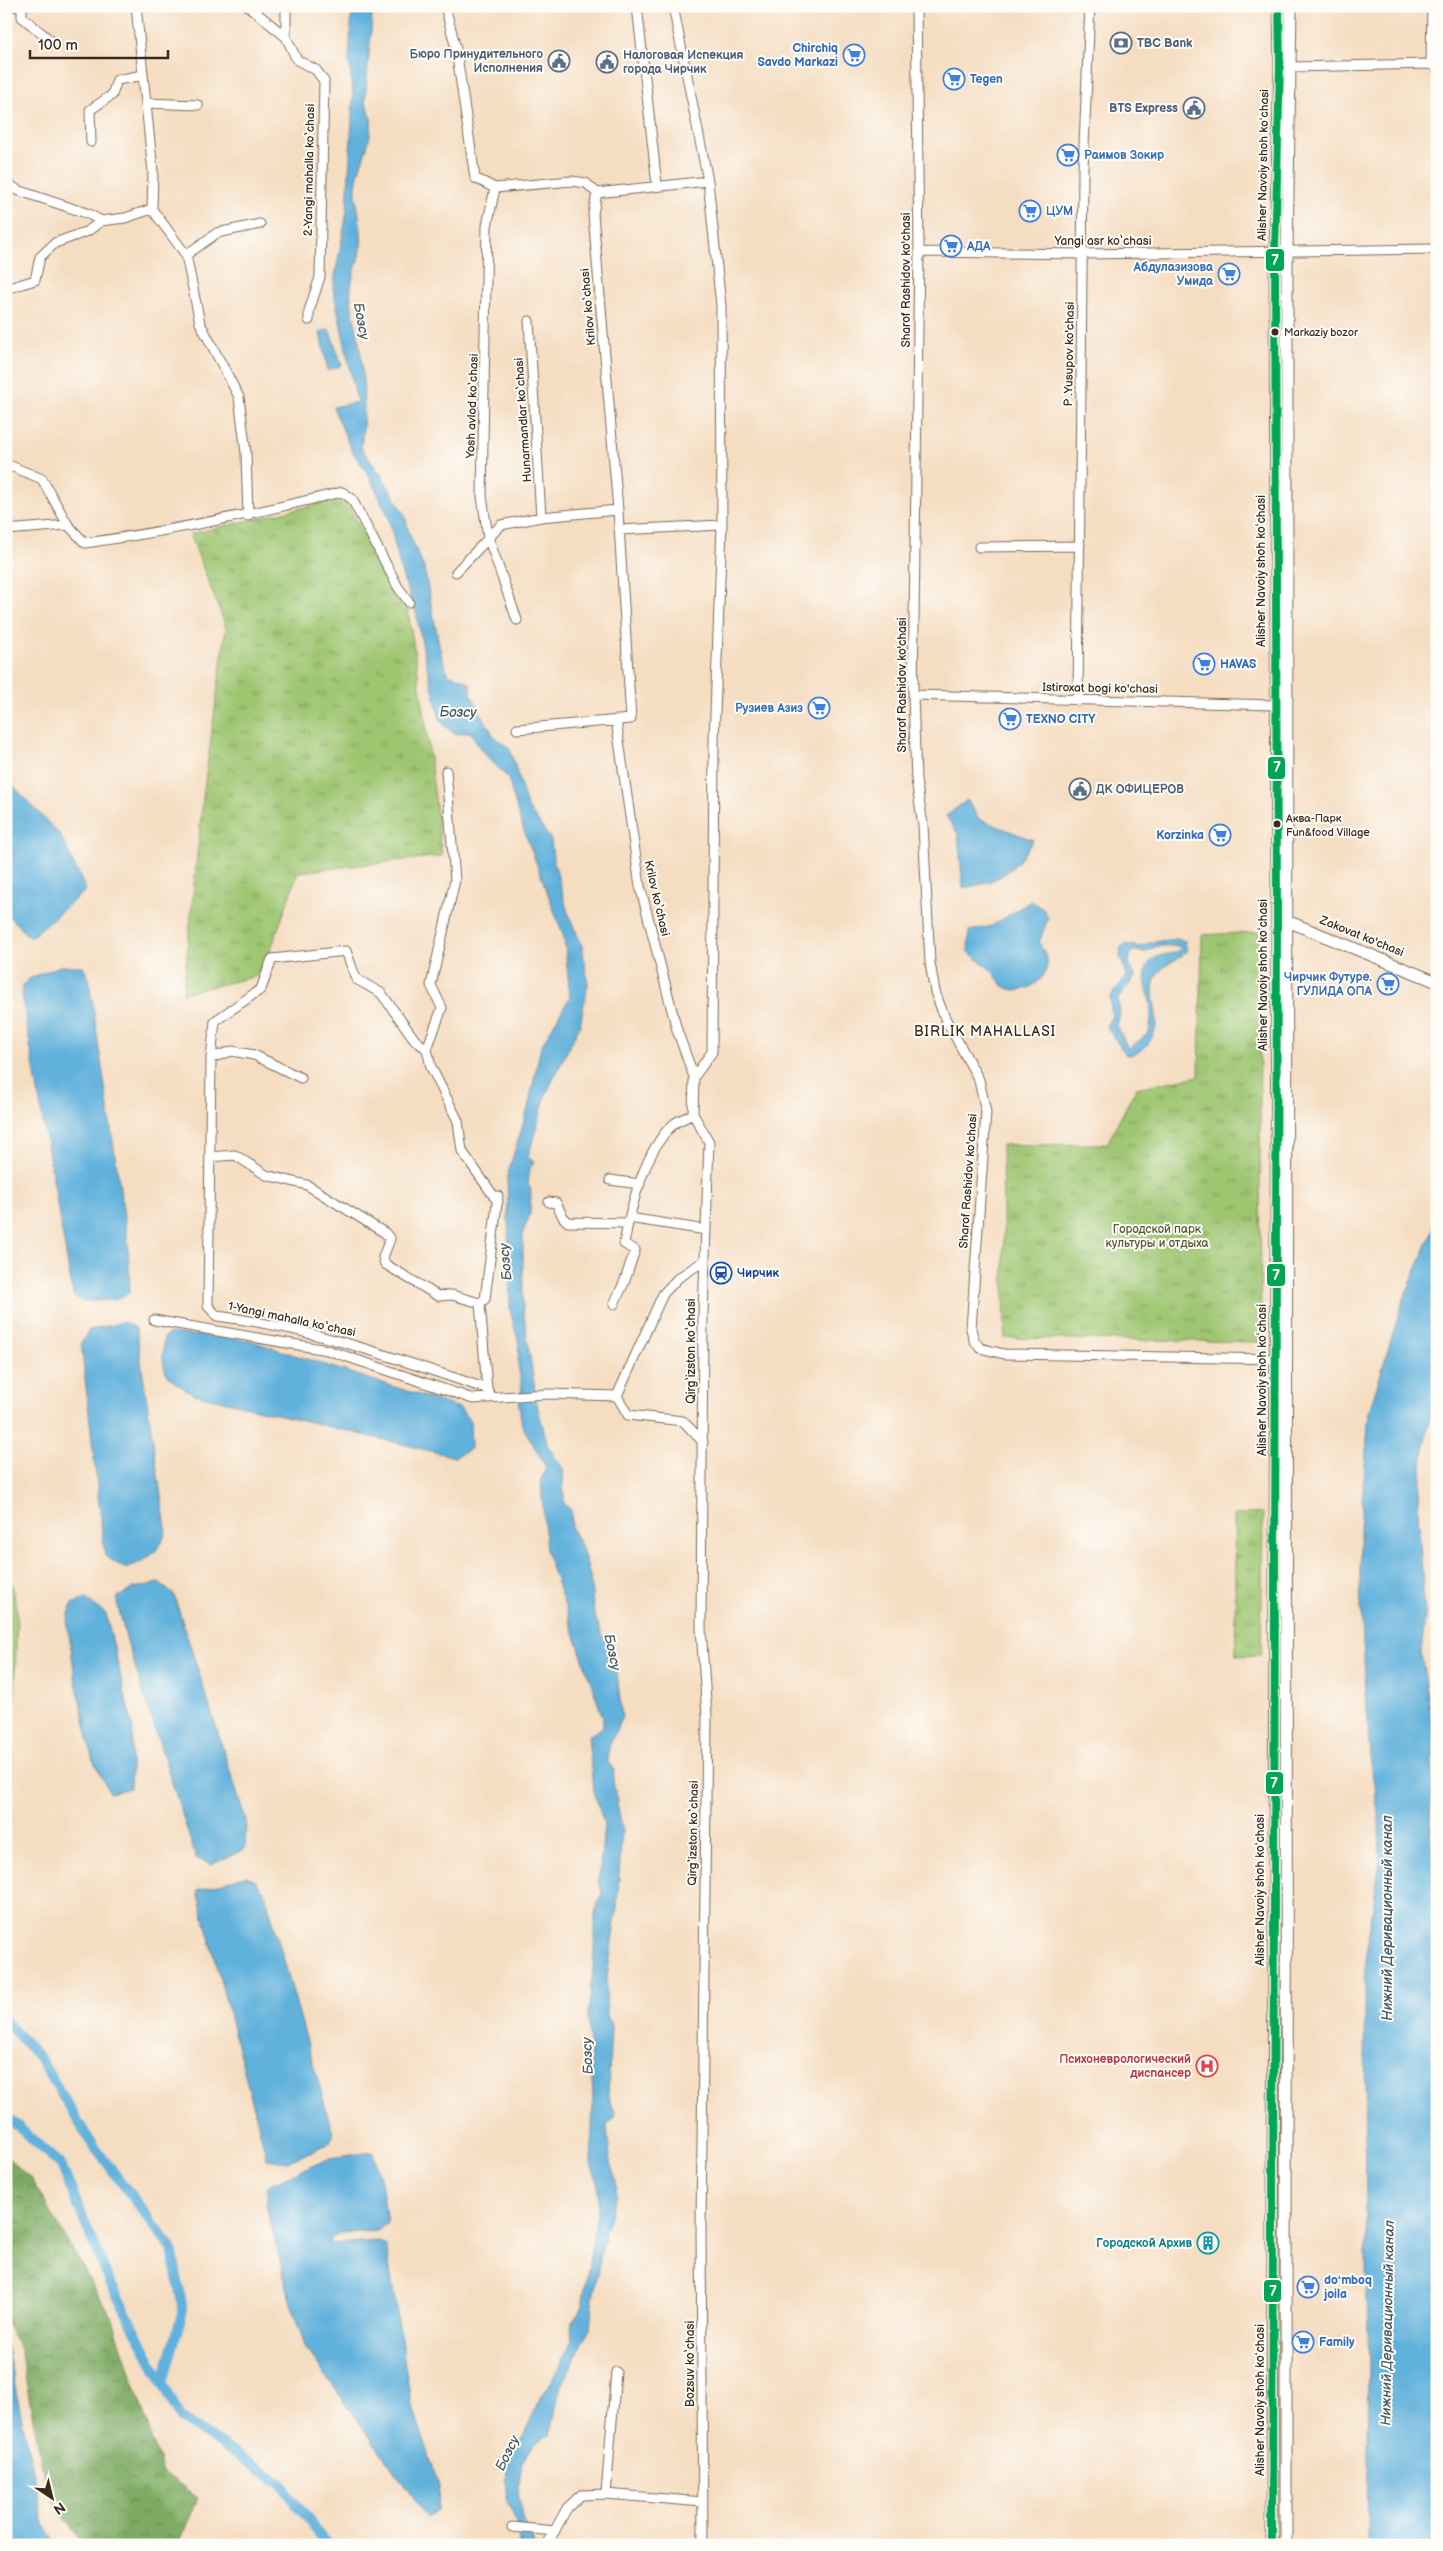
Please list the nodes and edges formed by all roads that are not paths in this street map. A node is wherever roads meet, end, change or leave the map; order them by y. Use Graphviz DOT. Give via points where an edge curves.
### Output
graph roads {
  1 [pos="22,6"];
  2 [pos="136,6"];
  3 [pos="248,6"];
  4 [pos="286,6"];
  5 [pos="445,6"];
  6 [pos="637,6"];
  7 [pos="673,6"];
  8 [pos="916,6"];
  9 [pos="1090,6"];
  10 [pos="1279,6"];
  11 [pos="1291,6"];
  12 [pos="1432,6"];
  13 [pos="6,7"];
  14 [pos="286,37"];
  15 [pos="56,45"];
  16 [pos="1291,66"];
  17 [pos="1434,66"];
  18 [pos="143,75"];
  19 [pos="146,103"];
  20 [pos="198,105"];
  21 [pos="92,142"];
  22 [pos="708,181"];
  23 [pos="6,182"];
  24 [pos="657,186"];
  25 [pos="495,188"];
  26 [pos="598,193"];
  27 [pos="152,208"];
  28 [pos="101,221"];
  29 [pos="260,224"];
  30 [pos="1437,249"];
  31 [pos="1281,251"];
  32 [pos="919,252"];
  33 [pos="1083,254"];
  34 [pos="186,256"];
  35 [pos="6,288"];
  36 [pos="309,320"];
  37 [pos="529,321"];
  38 [pos="6,464"];
  39 [pos="618,510"];
  40 [pos="248,516"];
  41 [pos="541,517"];
  42 [pos="68,525"];
  43 [pos="722,525"];
  44 [pos="6,530"];
  45 [pos="619,530"];
  46 [pos="488,537"];
  47 [pos="1080,546"];
  48 [pos="979,547"];
  49 [pos="456,572"];
  50 [pos="410,602"];
  51 [pos="517,620"];
  52 [pos="913,696"];
  53 [pos="1078,701"];
  54 [pos="1281,705"];
  55 [pos="616,720"];
  56 [pos="517,730"];
  57 [pos="446,771"];
  58 [pos="1282,921"];
  59 [pos="1437,982"];
  60 [pos="427,1049"];
  61 [pos="211,1058"];
  62 [pos="694,1077"];
  63 [pos="301,1078"];
  64 [pos="693,1114"];
  65 [pos="210,1157"];
  66 [pos="610,1180"];
  67 [pos="640,1184"];
  68 [pos="548,1202"];
  69 [pos="629,1220"];
  70 [pos="706,1230"];
  71 [pos="704,1261"];
  72 [pos="480,1303"];
  73 [pos="614,1304"];
  74 [pos="154,1320"];
  75 [pos="1281,1359"];
  76 [pos="487,1389"];
  77 [pos="617,1396"];
  78 [pos="492,1398"];
  79 [pos="702,1442"];
  80 [pos="1274,2213"];
  81 [pos="1286,2213"];
  82 [pos="701,2225"];
  83 [pos="616,2372"];
  84 [pos="606,2494"];
  85 [pos="703,2502"];
  86 [pos="512,2527"];
  87 [pos="554,2531"];
  88 [pos="547,2545"];
  89 [pos="703,2545"];
  90 [pos="1272,2545"];
  91 [pos="1286,2545"];
  1 -- 13 [label="street"];
  1 -- 15 [label="street" via="22,16"];
  2 -- 18 [label="street"];
  3 -- 14 [label="street, 2-Yangi mahalla ko‘chasi"];
  4 -- 14 [label="street, 2-Yangi mahalla ko‘chasi"];
  5 -- 25 [label="street" via="456,49 475,178"];
  6 -- 24 [label="street"];
  7 -- 22 [label="street"];
  8 -- 32 [label="street, Sharof Rashidov ko'chasi"];
  9 -- 33 [label="street, P .Yusupov ko'chasi"];
  10 -- 31 [label="main road, Alisher Navoiy shoh koʻchasi"];
  11 -- 16 [label="main road, Alisher Navoiy shoh koʻchasi"];
  12 -- 17 [label="street"];
  14 -- 36 [label="street, 2-Yangi mahalla ko‘chasi" via="296,60 316,70 324,81 320,277"];
  16 -- 17 [label="street"];
  16 -- 31 [label="main road, Alisher Navoiy shoh koʻchasi"];
  18 -- 19 [label="street"];
  18 -- 21 [label="street" via="118,80 112,95 90,110"];
  19 -- 20 [label="street"];
  19 -- 27 [label="street" via="153,172"];
  22 -- 24 [label="street"];
  22 -- 43 [label="street" via="721,306"];
  23 -- 28 [label="street" via="16,190"];
  24 -- 26 [label="street"];
  25 -- 26 [label="street" via="570,181 586,182"];
  25 -- 46 [label="street, Yosh avlod ko‘chasi" via="487,226 482,496"];
  26 -- 39 [label="street, Krilov ko‘chasi" via="593,214"];
  27 -- 28 [label="street" via="125,218"];
  27 -- 34 [label="street"];
  28 -- 35 [label="street" via="88,231 55,243 40,257 34,280"];
  29 -- 34 [label="street" via="217,234"];
  30 -- 31 [label="street, Yangi asr ko‘chasi"];
  31 -- 33 [label="street, Yangi asr ko‘chasi"];
  31 -- 54 [label="main road, Alisher Navoiy shoh koʻchasi"];
  32 -- 33 [label="street, Yangi asr ko‘chasi"];
  32 -- 52 [label="street, Sharof Rashidov ko'chasi"];
  33 -- 47 [label="street, P .Yusupov ko'chasi"];
  34 -- 40 [label="street" via="200,323 239,397 246,453"];
  37 -- 41 [label="street, Hunarmandlar ko‘chasi"];
  38 -- 42 [label="street" via="42,479"];
  39 -- 41 [label="street"];
  39 -- 45 [label="street, Krilov ko‘chasi"];
  40 -- 42 [label="street" via="85,543"];
  40 -- 50 [label="street" via="342,492 352,498 398,587"];
  41 -- 46 [label="street" via="501,525"];
  42 -- 44 [label="street"];
  43 -- 45 [label="street"];
  43 -- 62 [label="street" via="714,740 712,1052"];
  45 -- 55 [label="street, Krilov ko‘chasi" via="631,719"];
  46 -- 49 [label="street"];
  46 -- 51 [label="street, Yosh avlod ko‘chasi"];
  47 -- 48 [label="street"];
  47 -- 53 [label="street, P .Yusupov ko'chasi"];
  52 -- 53 [label="street, Istiroxat bogi ko'chasi"];
  52 -- 75 [label="street, Sharof Rashidov ko'chasi" via="916,780 923,825 932,978 945,1018 979,1080 986,1112 971,1329 974,1340 980,1348 1004,1354"];
  53 -- 54 [label="street, Istiroxat bogi ko'chasi"];
  54 -- 58 [label="main road, Alisher Navoiy shoh koʻchasi"];
  55 -- 56 [label="street"];
  55 -- 62 [label="street, Krilov ko‘chasi" via="640,886 677,1030"];
  57 -- 60 [label="street" via="455,880 431,985 442,1008"];
  58 -- 59 [label="main road, Zakovat ko'chasi"];
  58 -- 75 [label="main road, Alisher Navoiy shoh koʻchasi"];
  60 -- 61 [label="street, 1-Yangi mahalla ko‘chasi" via="415,1040 381,993 356,979 346,951 272,959 261,989 215,1021"];
  60 -- 72 [label="street" via="431,1067 458,1121 462,1151 498,1199 485,1299"];
  61 -- 63 [label="street" via="232,1051 254,1055"];
  61 -- 65 [label="street, 1-Yangi mahalla ko‘chasi"];
  62 -- 64 [label="street, Qirg‘izston ko‘chasi"];
  64 -- 67 [label="street" via="675,1124 656,1147"];
  64 -- 70 [label="street, Qirg‘izston ko‘chasi" via="708,1142"];
  65 -- 72 [label="street" via="235,1156 266,1175 307,1185 385,1233 390,1239 383,1257 385,1264 438,1296 452,1295"];
  65 -- 76 [label="street, 1-Yangi mahalla ko‘chasi" via="208,1306 217,1316 353,1344"];
  66 -- 67 [label="street"];
  67 -- 69 [label="street"];
  68 -- 69 [label="street" via="556,1203 568,1222"];
  69 -- 70 [label="street"];
  69 -- 73 [label="street" via="624,1244 635,1250"];
  70 -- 71 [label="street, Qirg‘izston ko‘chasi"];
  71 -- 77 [label="street, Qirg‘izston ko‘chasi" via="678,1278 663,1294"];
  71 -- 79 [label="street, Qirg‘izston ko‘chasi"];
  72 -- 76 [label="street"];
  74 -- 78 [label="street" via="327,1350 473,1399"];
  75 -- 80 [label="main road, Alisher Navoiy shoh koʻchasi"];
  75 -- 81 [label="main road, Alisher Navoiy shoh koʻchasi"];
  76 -- 78 [label="street"];
  77 -- 78 [label="street" via="547,1394"];
  77 -- 79 [label="street, Qirg‘izston ko‘chasi" via="628,1415 684,1421"];
  79 -- 82 [label="street, Qirg‘izston ko‘chasi" via="701,1628 707,1716"];
  80 -- 81 [label="main road"];
  80 -- 90 [label="main road, Alisher Navoiy shoh koʻchasi"];
  81 -- 91 [label="main road, Alisher Navoiy shoh koʻchasi"];
  82 -- 85 [label="street, Bozsuv ko‘chasi"];
  83 -- 84 [label="street"];
  84 -- 85 [label="street"];
  84 -- 87 [label="street" via="581,2495 567,2508"];
  85 -- 89 [label="street, Bozsuv ko‘chasi"];
  86 -- 87 [label="street"];
  87 -- 88 [label="street"];
}
